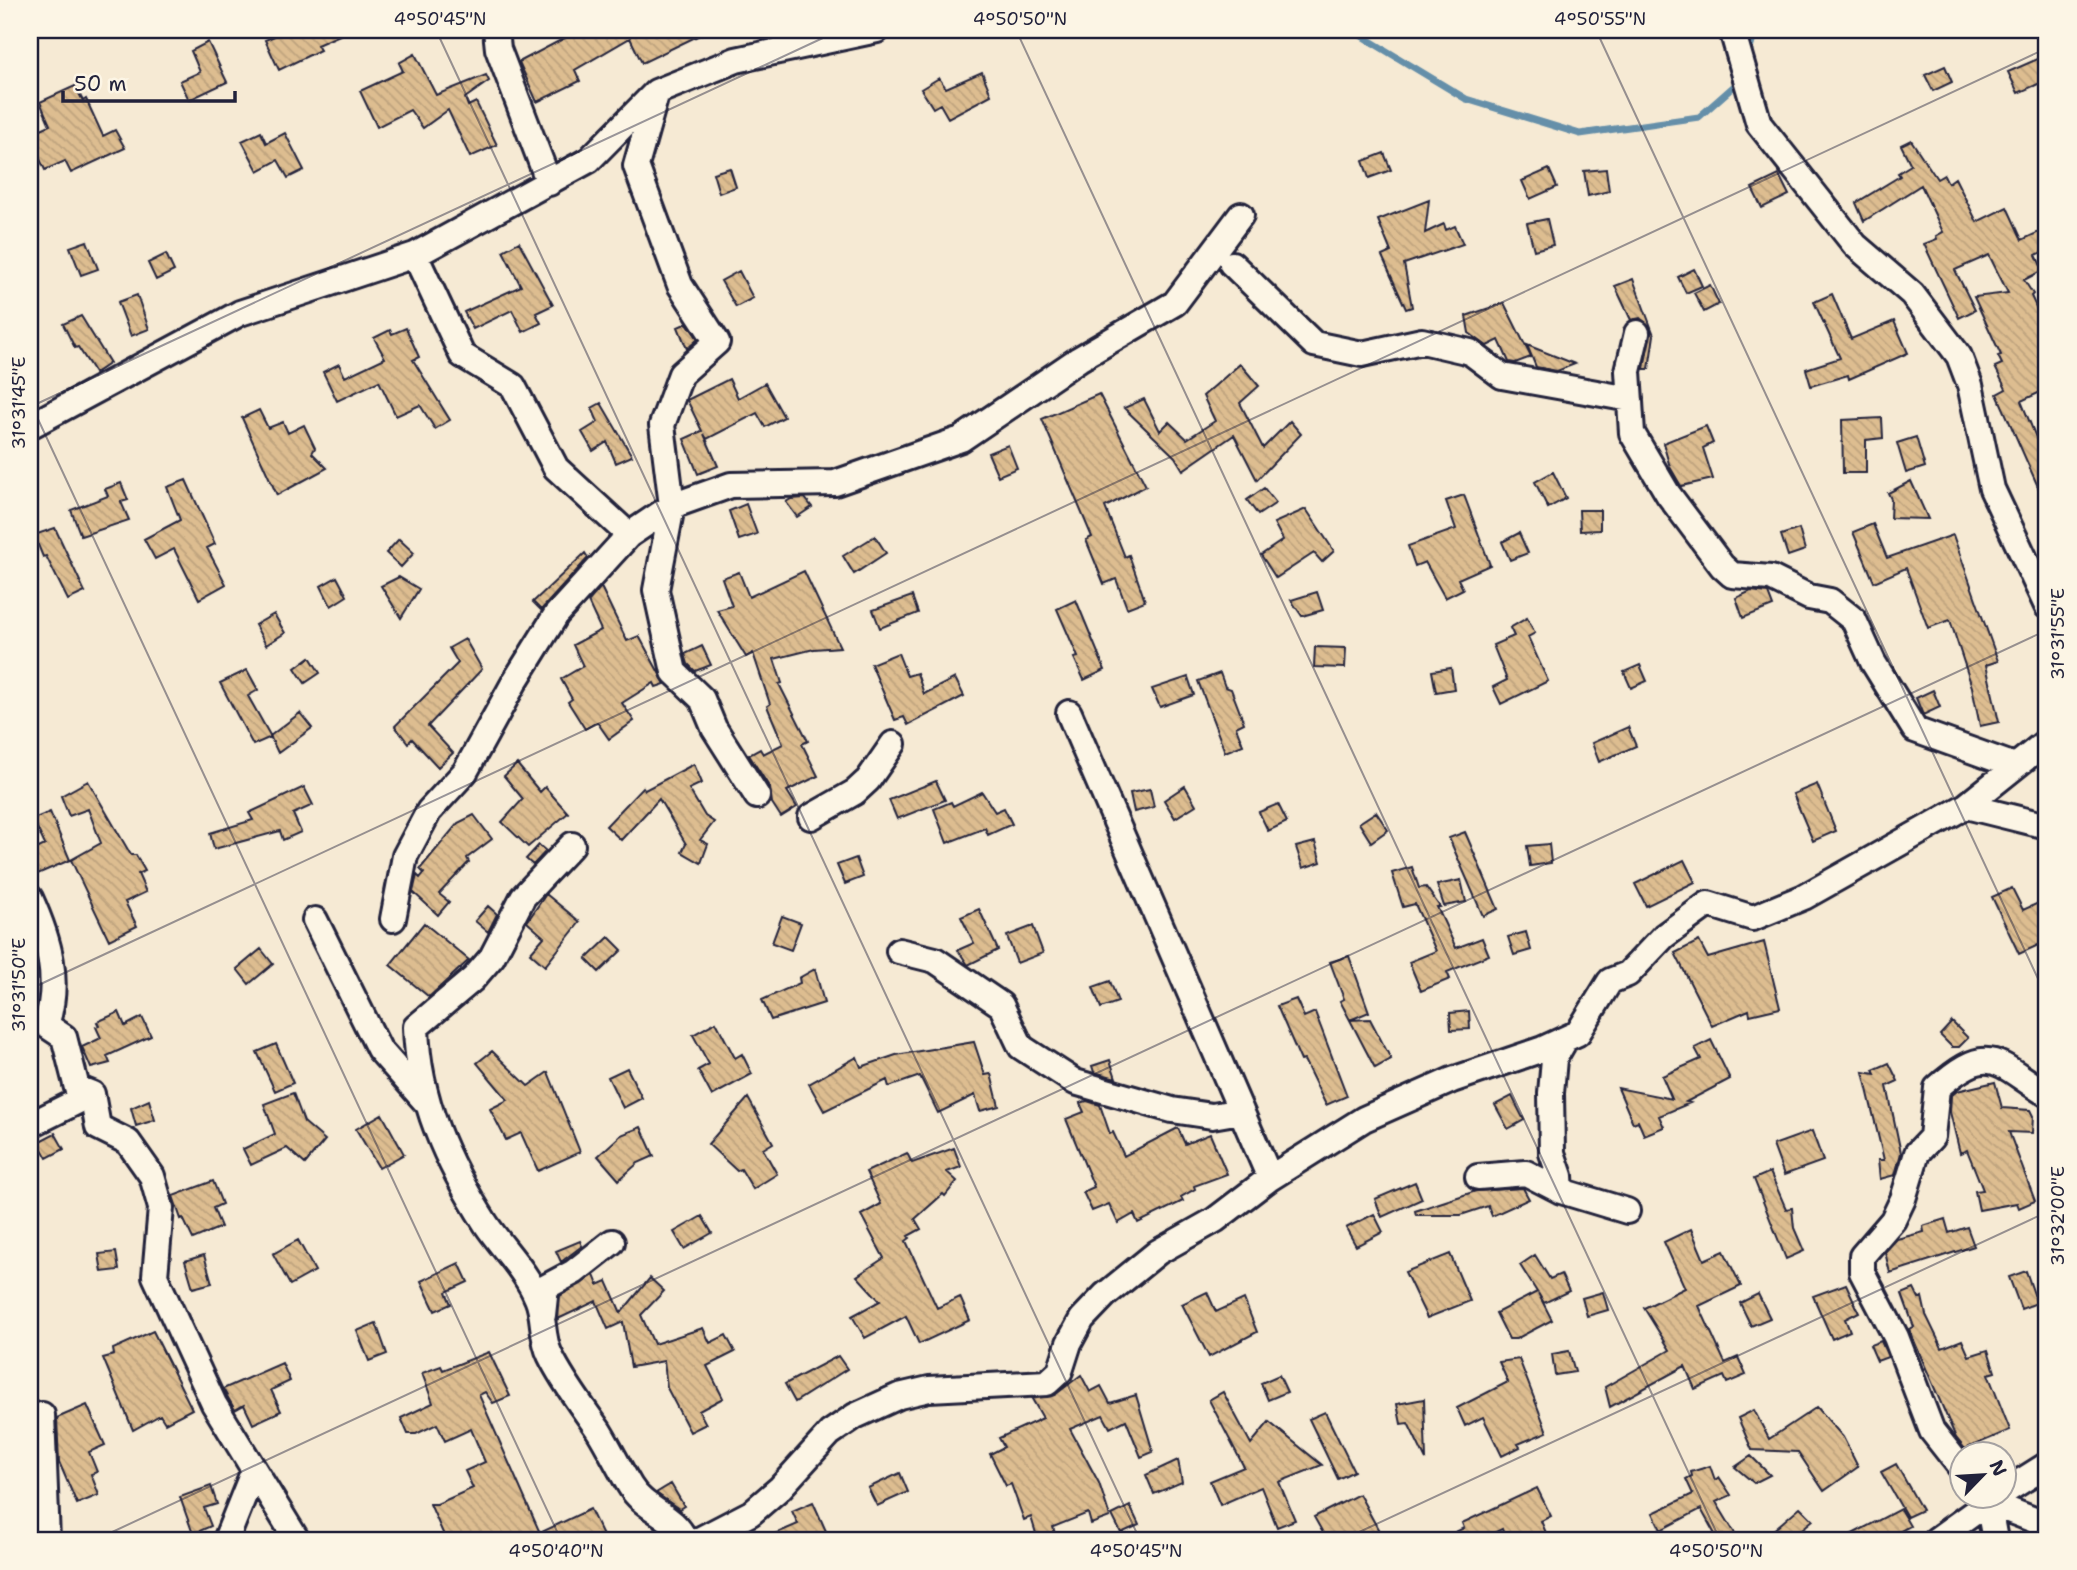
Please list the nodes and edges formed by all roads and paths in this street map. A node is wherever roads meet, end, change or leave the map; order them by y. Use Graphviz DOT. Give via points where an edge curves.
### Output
graph roads {
  1 [pos="496,30"];
  2 [pos="877,30"];
  3 [pos="1732,30"];
  4 [pos="656,92"];
  5 [pos="549,183"];
  6 [pos="1241,215"];
  7 [pos="415,255"];
  8 [pos="1232,264"];
  9 [pos="1637,333"];
  10 [pos="1630,399"];
  11 [pos="30,426"];
  12 [pos="672,506"];
  13 [pos="629,535"];
  14 [pos="2047,606"];
  15 [pos="1069,713"];
  16 [pos="2047,741"];
  17 [pos="893,744"];
  18 [pos="2015,765"];
  19 [pos="757,796"];
  20 [pos="1966,806"];
  21 [pos="811,817"];
  22 [pos="2047,826"];
  23 [pos="572,845"];
  24 [pos="30,898"];
  25 [pos="393,919"];
  26 [pos="315,920"];
  27 [pos="899,950"];
  28 [pos="1566,1040"];
  29 [pos="92,1094"];
  30 [pos="2047,1094"];
  31 [pos="425,1101"];
  32 [pos="1241,1111"];
  33 [pos="30,1125"];
  34 [pos="1478,1177"];
  35 [pos="1270,1178"];
  36 [pos="1561,1191"];
  37 [pos="1627,1211"];
  38 [pos="612,1242"];
  39 [pos="542,1330"];
  40 [pos="42,1415"];
  41 [pos="1948,1451"];
  42 [pos="2047,1465"];
  43 [pos="254,1470"];
  44 [pos="2018,1482"];
  45 [pos="1976,1510"];
  46 [pos="1994,1510"];
  47 [pos="2018,1510"];
  48 [pos="2047,1525"];
  49 [pos="47,1540"];
  50 [pos="226,1540"];
  51 [pos="297,1540"];
  52 [pos="685,1540"];
  53 [pos="699,1540"];
  54 [pos="1936,1540"];
  55 [pos="1995,1540"];
  1 -- 5 [label="street" via="498,49"];
  2 -- 4 [label="street" via="736,60"];
  3 -- 14 [label="street" via="1759,124 1855,245 1912,294 1959,356 1992,489"];
  4 -- 5 [label="street" via="589,160"];
  4 -- 12 [label="street" via="636,166 680,285 717,342 681,374 662,425"];
  5 -- 7 [label="street"];
  6 -- 12 [label="street" via="1175,303 1079,359 961,439 835,483 731,485"];
  7 -- 11 [label="street" via="240,313"];
  7 -- 13 [label="street" via="462,355 513,386 556,468"];
  8 -- 10 [label="street" via="1314,344 1362,354 1422,341 1470,352 1502,376"];
  9 -- 10 [label="street" via="1628,371"];
  10 -- 18 [label="street" via="1636,443 1674,502 1732,576 1771,578 1809,597 1830,601 1854,620 1873,662 1915,730"];
  12 -- 13 [label="street"];
  12 -- 19 [label="street" via="656,590 674,672 702,699"];
  13 -- 25 [label="street" via="556,615 465,772 429,811 405,856"];
  15 -- 32 [label="street"];
  16 -- 18 [label="street"];
  17 -- 21 [label="street" via="855,792"];
  18 -- 20 [label="street"];
  20 -- 22 [label="street"];
  20 -- 28 [label="street" via="1804,897 1753,918 1708,904 1664,936 1628,974 1610,981 1584,1025"];
  23 -- 31 [label="street" via="523,897 492,957 416,1027"];
  24 -- 29 [label="street" via="45,932 52,971 54,1000 46,1025 64,1037 77,1088"];
  26 -- 31 [label="street" via="379,1049"];
  27 -- 32 [label="street" via="935,960 1001,1005 1021,1046 1074,1083 1172,1110 1212,1116"];
  28 -- 35 [label="street" via="1483,1068 1364,1119"];
  28 -- 36 [label="street" via="1554,1059 1551,1104 1552,1153"];
  29 -- 33 [label="street"];
  29 -- 43 [label="street" via="98,1127 128,1142 152,1176 161,1208 155,1276 214,1404"];
  30 -- 41 [label="street" via="2011,1068 1991,1060 1962,1066 1937,1088 1931,1137 1917,1153 1903,1199 1893,1220 1861,1256 1862,1272 1896,1336 1932,1431"];
  31 -- 39 [label="street" via="445,1153 538,1300"];
  32 -- 35 [label="street"];
  34 -- 36 [label="street" via="1526,1173"];
  35 -- 53 [label="street" via="1215,1220 1158,1251 1105,1295 1082,1319 1056,1378 1036,1385 929,1389 899,1396 830,1433 751,1513"];
  36 -- 37 [label="street"];
  38 -- 39 [label="street" via="546,1287"];
  39 -- 52 [label="street" via="550,1356 631,1488 642,1502 681,1528"];
  40 -- 49 [label="street"];
  42 -- 44 [label="street"];
  43 -- 50 [label="street"];
  43 -- 51 [label="street"];
  45 -- 54 [label="street"];
  46 -- 55 [label="street"];
  47 -- 48 [label="street"];
}
